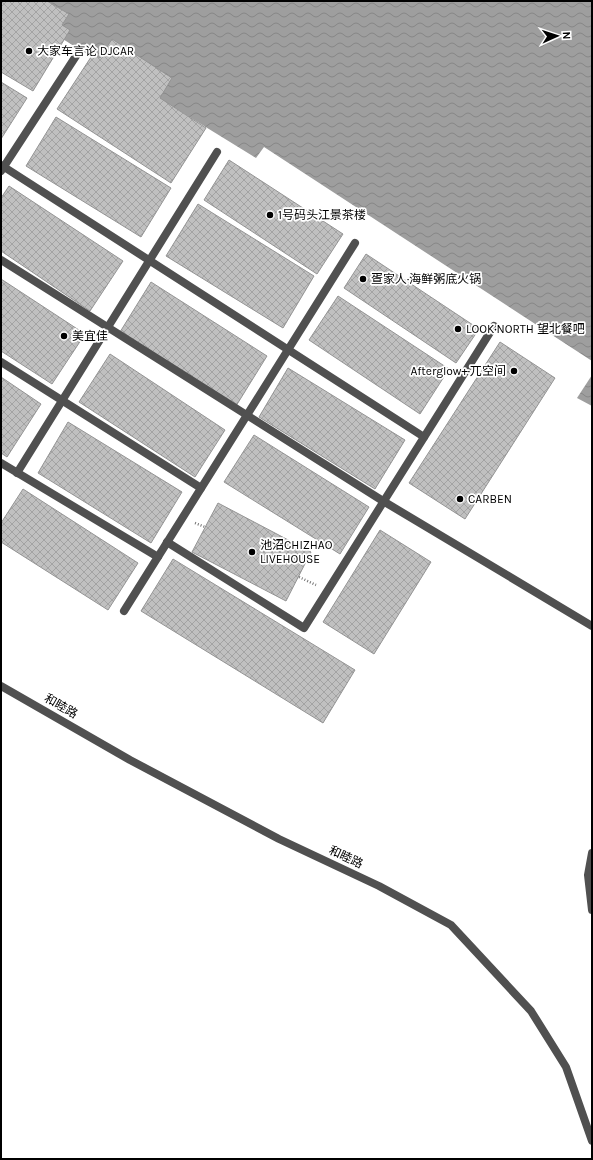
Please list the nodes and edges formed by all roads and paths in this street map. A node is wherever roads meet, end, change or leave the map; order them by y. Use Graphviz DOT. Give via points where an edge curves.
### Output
graph roads {
  1 [pos="76,56"];
  2 [pos="217,152"];
  3 [pos="2,167"];
  4 [pos="354,243"];
  5 [pos="1,260"];
  6 [pos="149,260"];
  7 [pos="494,326"];
  8 [pos="108,327"];
  9 [pos="288,350"];
  10 [pos="1,362"];
  11 [pos="62,400"];
  12 [pos="247,415"];
  13 [pos="424,437"];
  14 [pos="1,462"];
  15 [pos="17,473"];
  16 [pos="201,488"];
  17 [pos="383,502"];
  18 [pos="167,542"];
  19 [pos="158,557"];
  20 [pos="299,577"];
  21 [pos="328,590"];
  22 [pos="124,611"];
  23 [pos="592,626"];
  24 [pos="1,686"];
  25 [pos="592,853"];
  26 [pos="592,910"];
  27 [pos="592,1141"];
  1 -- 3 [label="street"];
  2 -- 6 [label="street"];
  3 -- 6 [label="street"];
  4 -- 9 [label="street"];
  5 -- 8 [label="street"];
  6 -- 8 [label="street"];
  6 -- 9 [label="street"];
  7 -- 13 [label="street"];
  8 -- 11 [label="street"];
  8 -- 12 [label="street"];
  9 -- 12 [label="street"];
  9 -- 13 [label="street"];
  10 -- 11 [label="street"];
  11 -- 15 [label="street"];
  11 -- 16 [label="street"];
  12 -- 16 [label="street"];
  12 -- 17 [label="street"];
  13 -- 17 [label="street"];
  14 -- 15 [label="street"];
  15 -- 19 [label="street"];
  16 -- 18 [label="street"];
  17 -- 21 [label="street"];
  17 -- 23 [label="street"];
  18 -- 19 [label="street"];
  18 -- 21 [label="street" via="304,628"];
  19 -- 22 [label="street"];
  20 -- 21 [label="path"];
  24 -- 27 [label="street, 和睦路" via="130,760 451,925 531,1011 566,1067"];
  25 -- 26 [label="street" via="588,875"];
}
